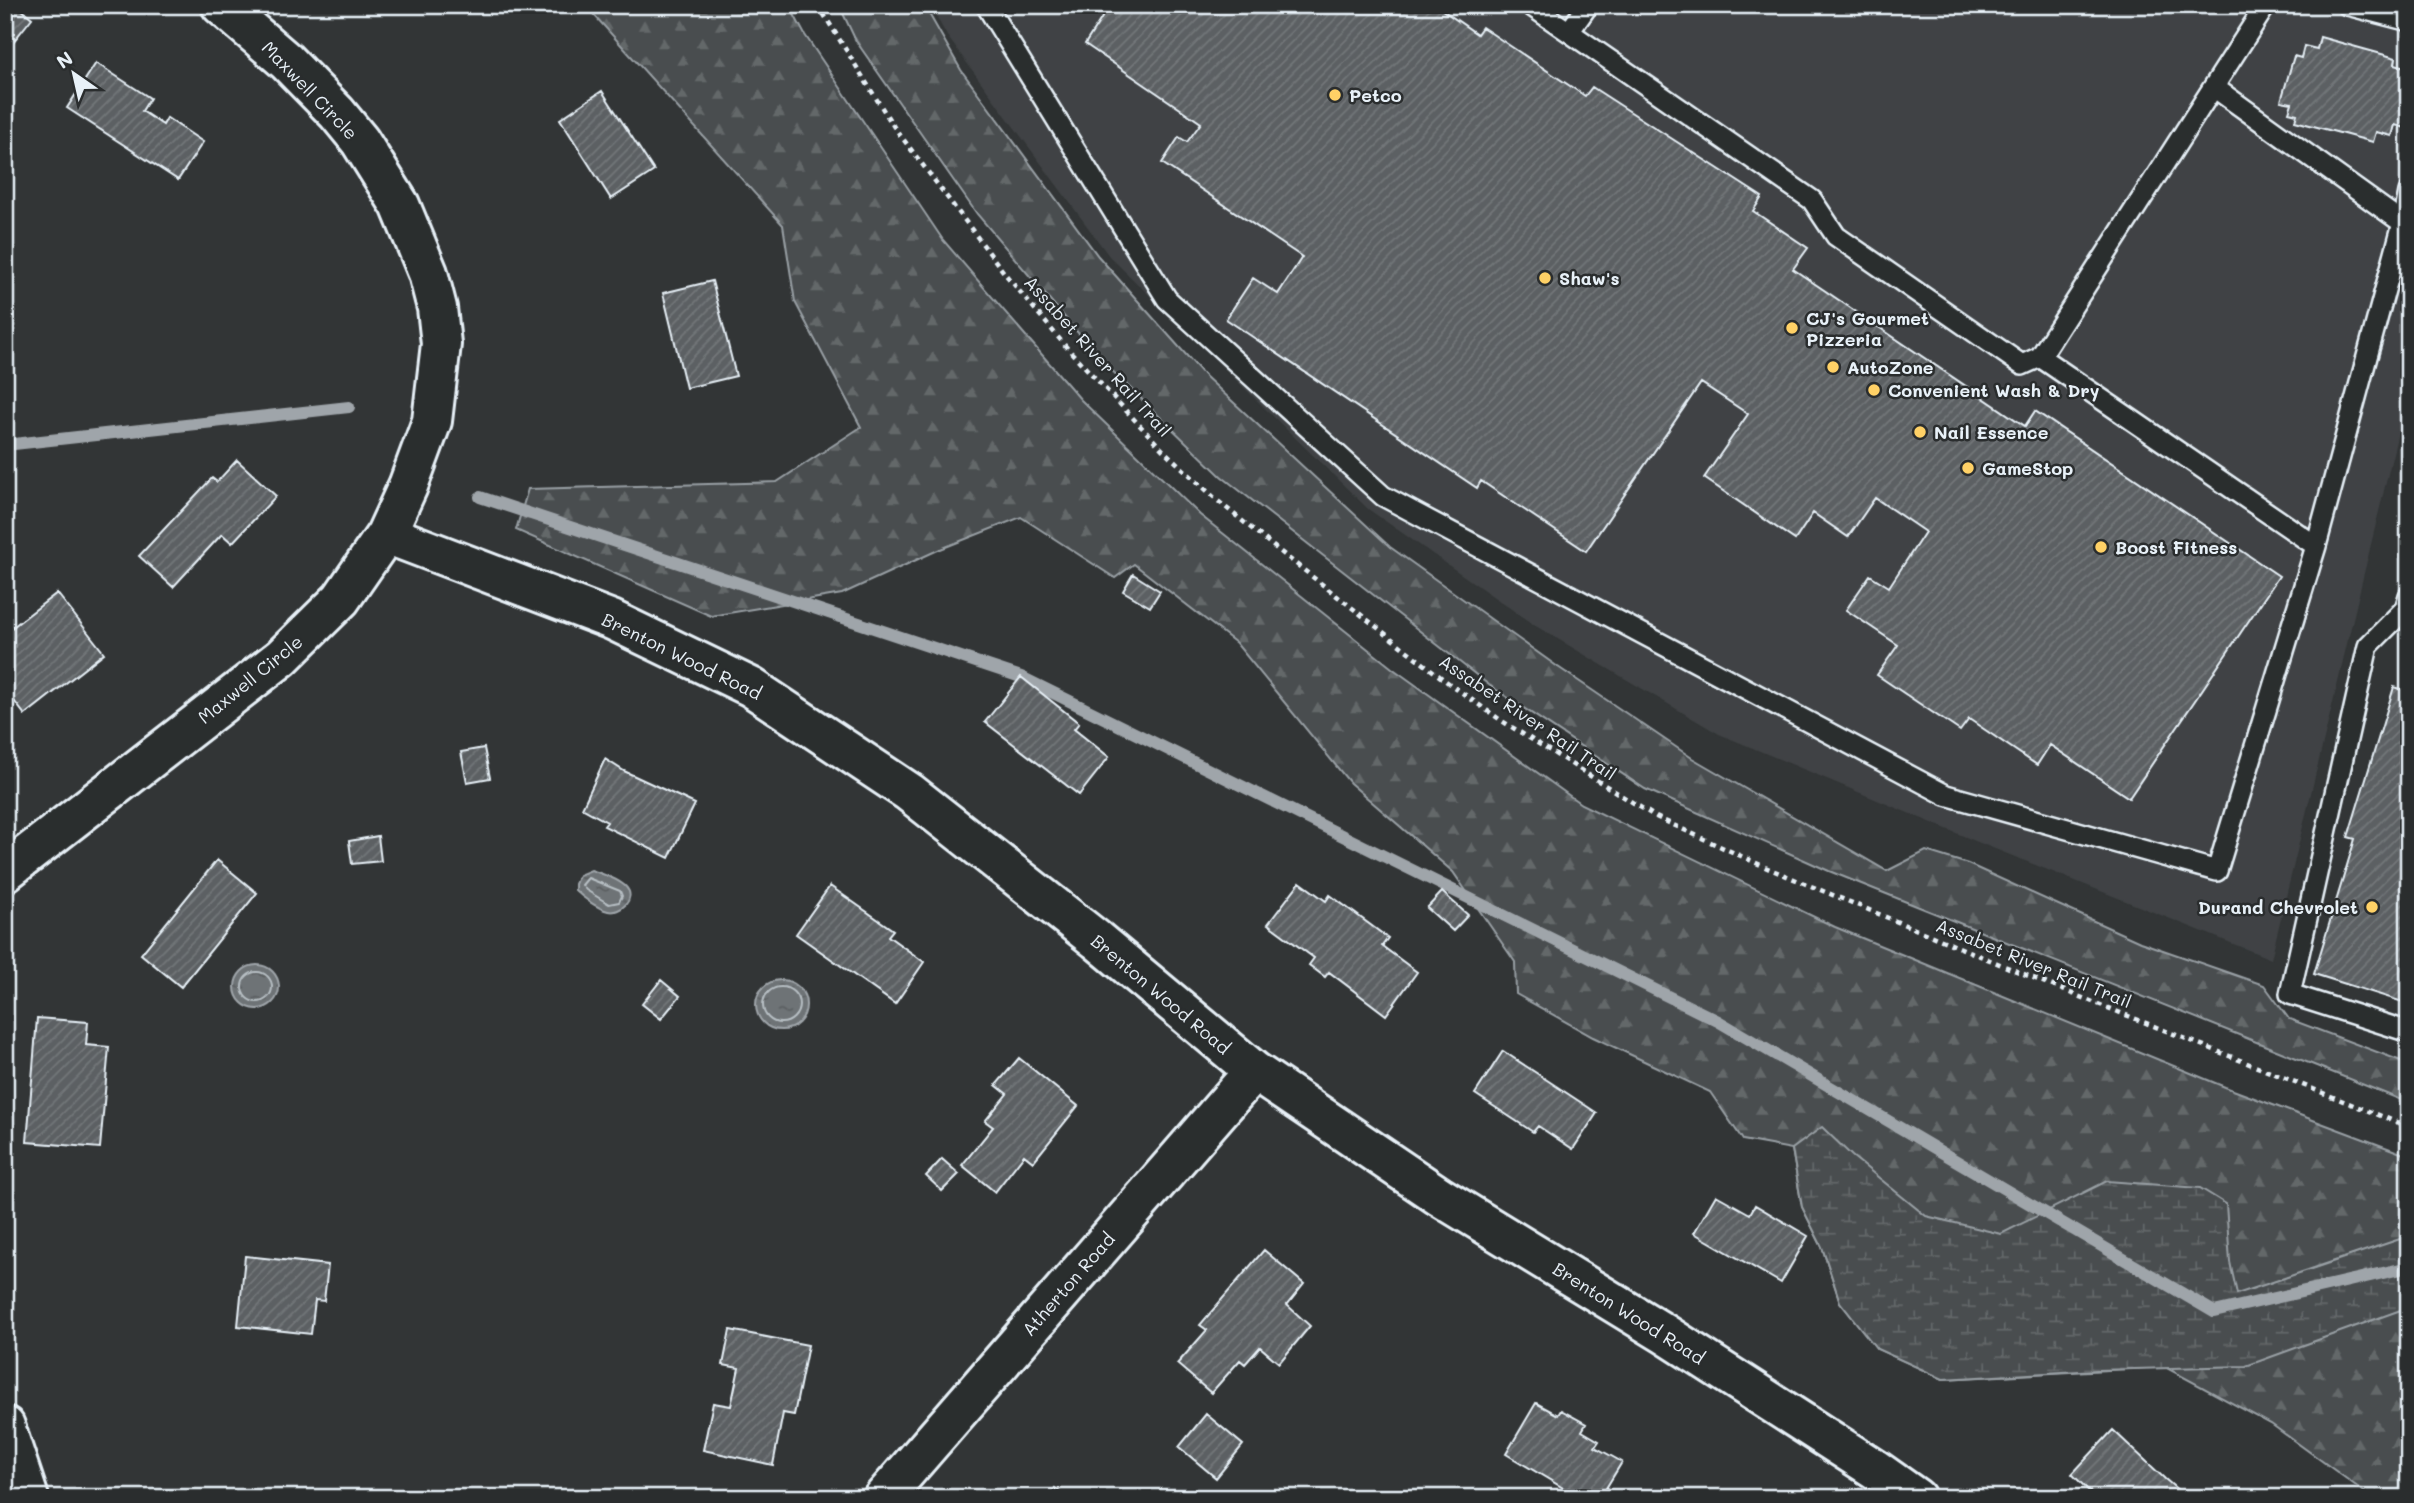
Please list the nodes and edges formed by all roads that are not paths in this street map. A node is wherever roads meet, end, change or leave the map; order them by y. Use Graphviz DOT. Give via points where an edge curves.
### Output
graph roads {
  1 [pos="221,5"];
  2 [pos="986,5"];
  3 [pos="1530,5"];
  4 [pos="1588,5"];
  5 [pos="2266,5"];
  6 [pos="2347,5"];
  7 [pos="2409,21"];
  8 [pos="1569,32"];
  9 [pos="2215,88"];
  10 [pos="2409,192"];
  11 [pos="2403,223"];
  12 [pos="2040,357"];
  13 [pos="386,534"];
  14 [pos="2316,546"];
  15 [pos="2409,596"];
  16 [pos="5,872"];
  17 [pos="2409,1032"];
  18 [pos="1254,1071"];
  19 [pos="5,1426"];
  20 [pos="29,1498"];
  21 [pos="883,1498"];
  22 [pos="1916,1498"];
  1 -- 13 [label="street, Maxwell Circle" via="286,61 360,141 400,205 428,273 441,344 432,421"];
  2 -- 14 [label="lane" via="1167,299 1383,496 1946,795 2217,871"];
  3 -- 8 [label="lane"];
  4 -- 8 [label="lane"];
  5 -- 9 [label="lane"];
  6 -- 7 [label="lane"];
  8 -- 12 [label="lane" via="1811,201 1836,236 2022,365"];
  9 -- 11 [label="lane"];
  9 -- 12 [label="lane"];
  10 -- 11 [label="lane"];
  11 -- 14 [label="lane"];
  12 -- 14 [label="lane"];
  13 -- 16 [label="street, Maxwell Circle" via="341,599 282,657"];
  13 -- 18 [label="street, Brenton Wood Road" via="612,621 751,687 909,792"];
  15 -- 17 [label="lane" via="2405,609 2368,646 2290,994"];
  18 -- 21 [label="street, Atherton Road"];
  18 -- 22 [label="street, Brenton Wood Road" via="1439,1196 1665,1334"];
  19 -- 20 [label="street"];
}
